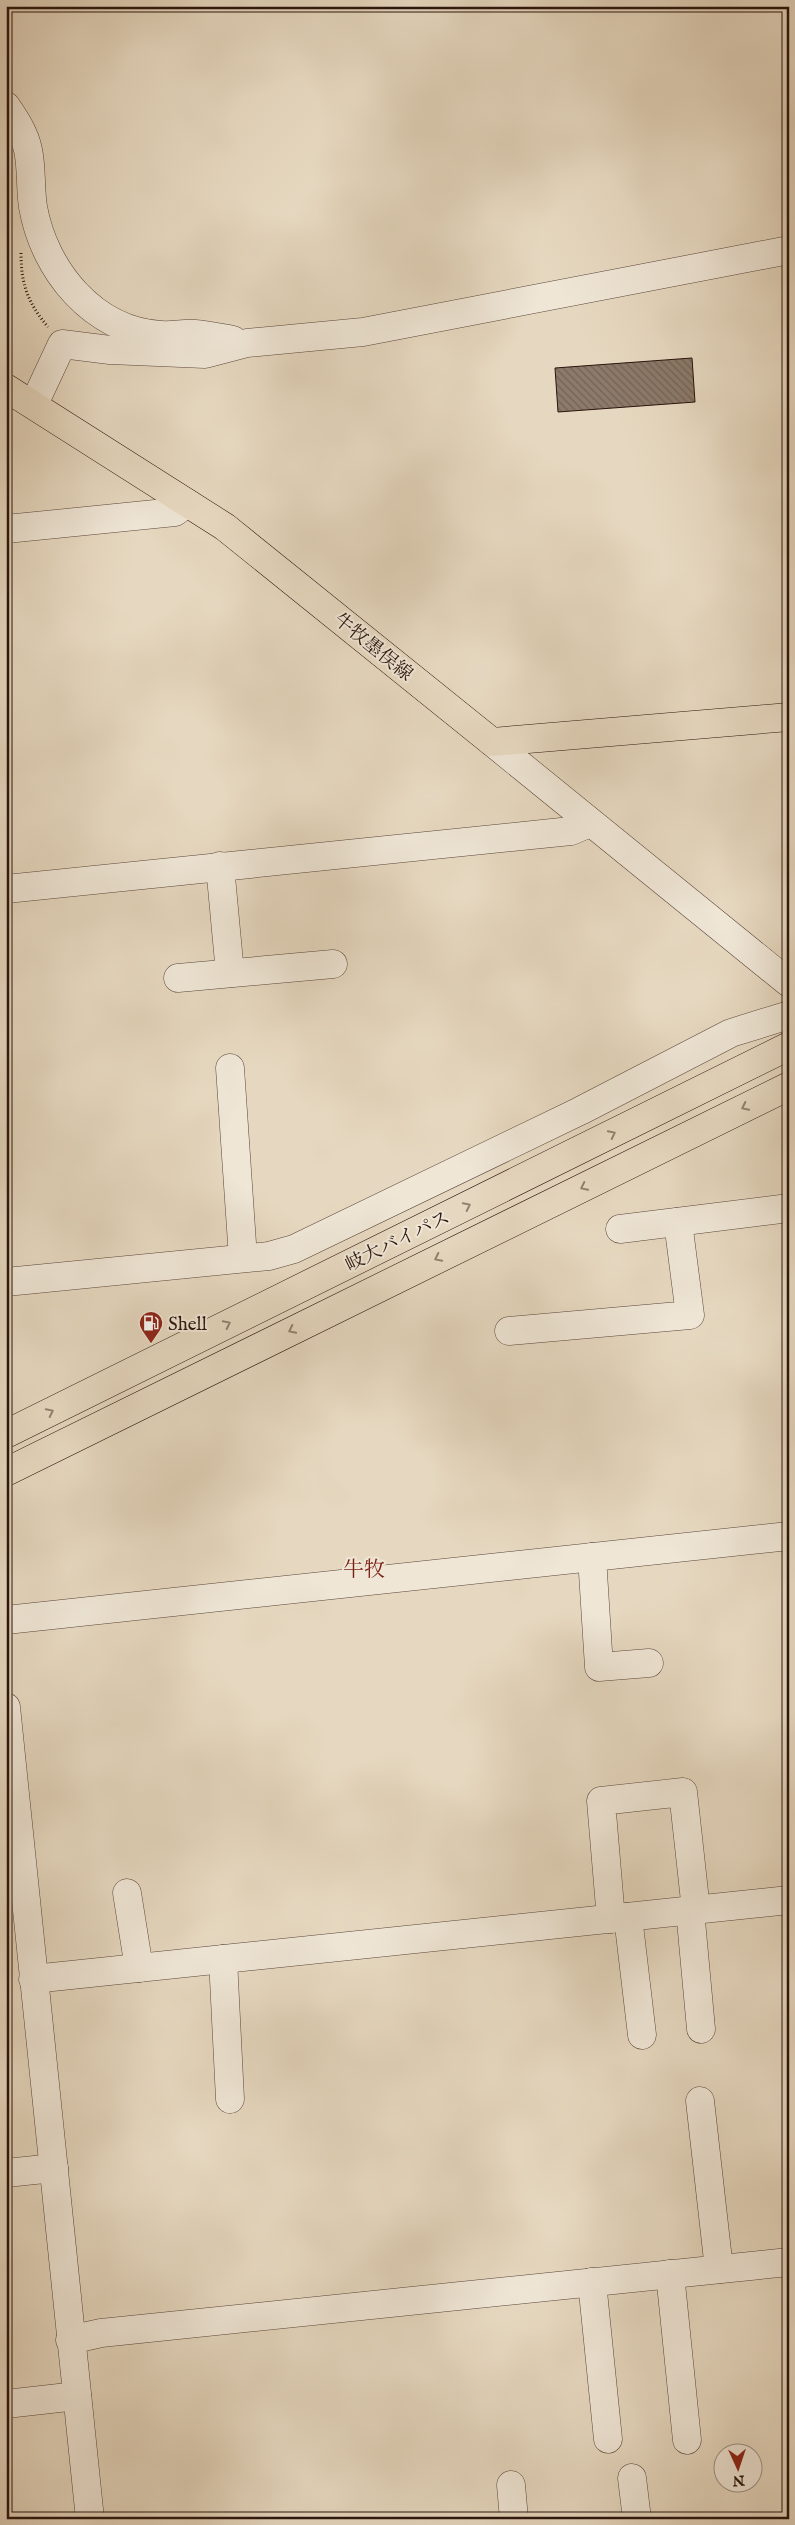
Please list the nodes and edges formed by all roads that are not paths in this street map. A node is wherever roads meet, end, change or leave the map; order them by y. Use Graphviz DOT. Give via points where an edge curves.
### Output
graph roads {
  1 [pos="6,106"];
  2 [pos="789,250"];
  3 [pos="247,342"];
  4 [pos="6,388"];
  5 [pos="34,404"];
  6 [pos="187,503"];
  7 [pos="6,529"];
  8 [pos="789,717"];
  9 [pos="492,742"];
  10 [pos="590,823"];
  11 [pos="220,866"];
  12 [pos="6,889"];
  13 [pos="333,964"];
  14 [pos="230,973"];
  15 [pos="178,978"];
  16 [pos="789,983"];
  17 [pos="789,1015"];
  18 [pos="789,1046"];
  19 [pos="235,1075"];
  20 [pos="789,1086"];
  21 [pos="789,1208"];
  22 [pos="678,1222"];
  23 [pos="620,1229"];
  24 [pos="244,1258"];
  25 [pos="6,1282"];
  26 [pos="509,1332"];
  27 [pos="6,1434"];
  28 [pos="6,1472"];
  29 [pos="789,1536"];
  30 [pos="592,1558"];
  31 [pos="6,1620"];
  32 [pos="649,1663"];
  33 [pos="6,1707"];
  34 [pos="127,1893"];
  35 [pos="15,1899"];
  36 [pos="789,1900"];
  37 [pos="693,1910"];
  38 [pos="620,1918"];
  39 [pos="223,1959"];
  40 [pos="138,1968"];
  41 [pos="33,1979"];
  42 [pos="701,2029"];
  43 [pos="642,2035"];
  44 [pos="230,2099"];
  45 [pos="700,2101"];
  46 [pos="54,2168"];
  47 [pos="6,2173"];
  48 [pos="789,2262"];
  49 [pos="719,2269"];
  50 [pos="670,2274"];
  51 [pos="592,2282"];
  52 [pos="70,2340"];
  53 [pos="77,2396"];
  54 [pos="6,2404"];
  55 [pos="608,2439"];
  56 [pos="687,2440"];
  57 [pos="632,2478"];
  58 [pos="511,2485"];
  59 [pos="90,2519"];
  60 [pos="514,2519"];
  61 [pos="637,2519"];
  1 -- 3 [label="street" via="28,150 37,226 55,267 82,300 104,317 132,330 161,335 195,334"];
  2 -- 3 [label="street" via="363,332"];
  3 -- 5 [label="street" via="205,354 110,350 62,344"];
  4 -- 5 [label="main road, 牛牧墨俣線"];
  5 -- 6 [label="main road, 牛牧墨俣線"];
  6 -- 7 [label="street" via="175,512"];
  6 -- 9 [label="main road, 牛牧墨俣線" via="225,527"];
  8 -- 9 [label="main road"];
  9 -- 10 [label="street"];
  10 -- 11 [label="street" via="571,831"];
  10 -- 16 [label="street"];
  11 -- 12 [label="street"];
  11 -- 14 [label="street"];
  13 -- 14 [label="street"];
  14 -- 15 [label="street"];
  17 -- 24 [label="street" via="731,1034 294,1249 270,1256"];
  27 -- 18 [label="main road, 岐大バイパス, one-way"];
  19 -- 24 [label="street"];
  20 -- 28 [label="main road, 岐大バイパス, one-way"];
  21 -- 22 [label="street"];
  22 -- 23 [label="street"];
  22 -- 26 [label="street" via="690,1315"];
  24 -- 25 [label="street"];
  29 -- 30 [label="street"];
  30 -- 31 [label="street"];
  30 -- 32 [label="street" via="599,1667"];
  33 -- 35 [label="street"];
  34 -- 40 [label="street"];
  35 -- 41 [label="street"];
  36 -- 37 [label="street"];
  37 -- 38 [label="street"];
  37 -- 38 [label="street" via="683,1792 601,1801"];
  37 -- 42 [label="street"];
  38 -- 39 [label="street"];
  38 -- 43 [label="street"];
  39 -- 40 [label="street"];
  39 -- 44 [label="street"];
  40 -- 41 [label="street"];
  41 -- 46 [label="street"];
  45 -- 49 [label="street"];
  46 -- 47 [label="street"];
  46 -- 52 [label="street"];
  48 -- 49 [label="street"];
  49 -- 50 [label="street"];
  50 -- 51 [label="street"];
  50 -- 56 [label="street"];
  51 -- 52 [label="street" via="101,2333"];
  51 -- 55 [label="street"];
  52 -- 53 [label="street"];
  53 -- 54 [label="street"];
  53 -- 59 [label="street"];
  57 -- 61 [label="street"];
  58 -- 60 [label="street"];
}
